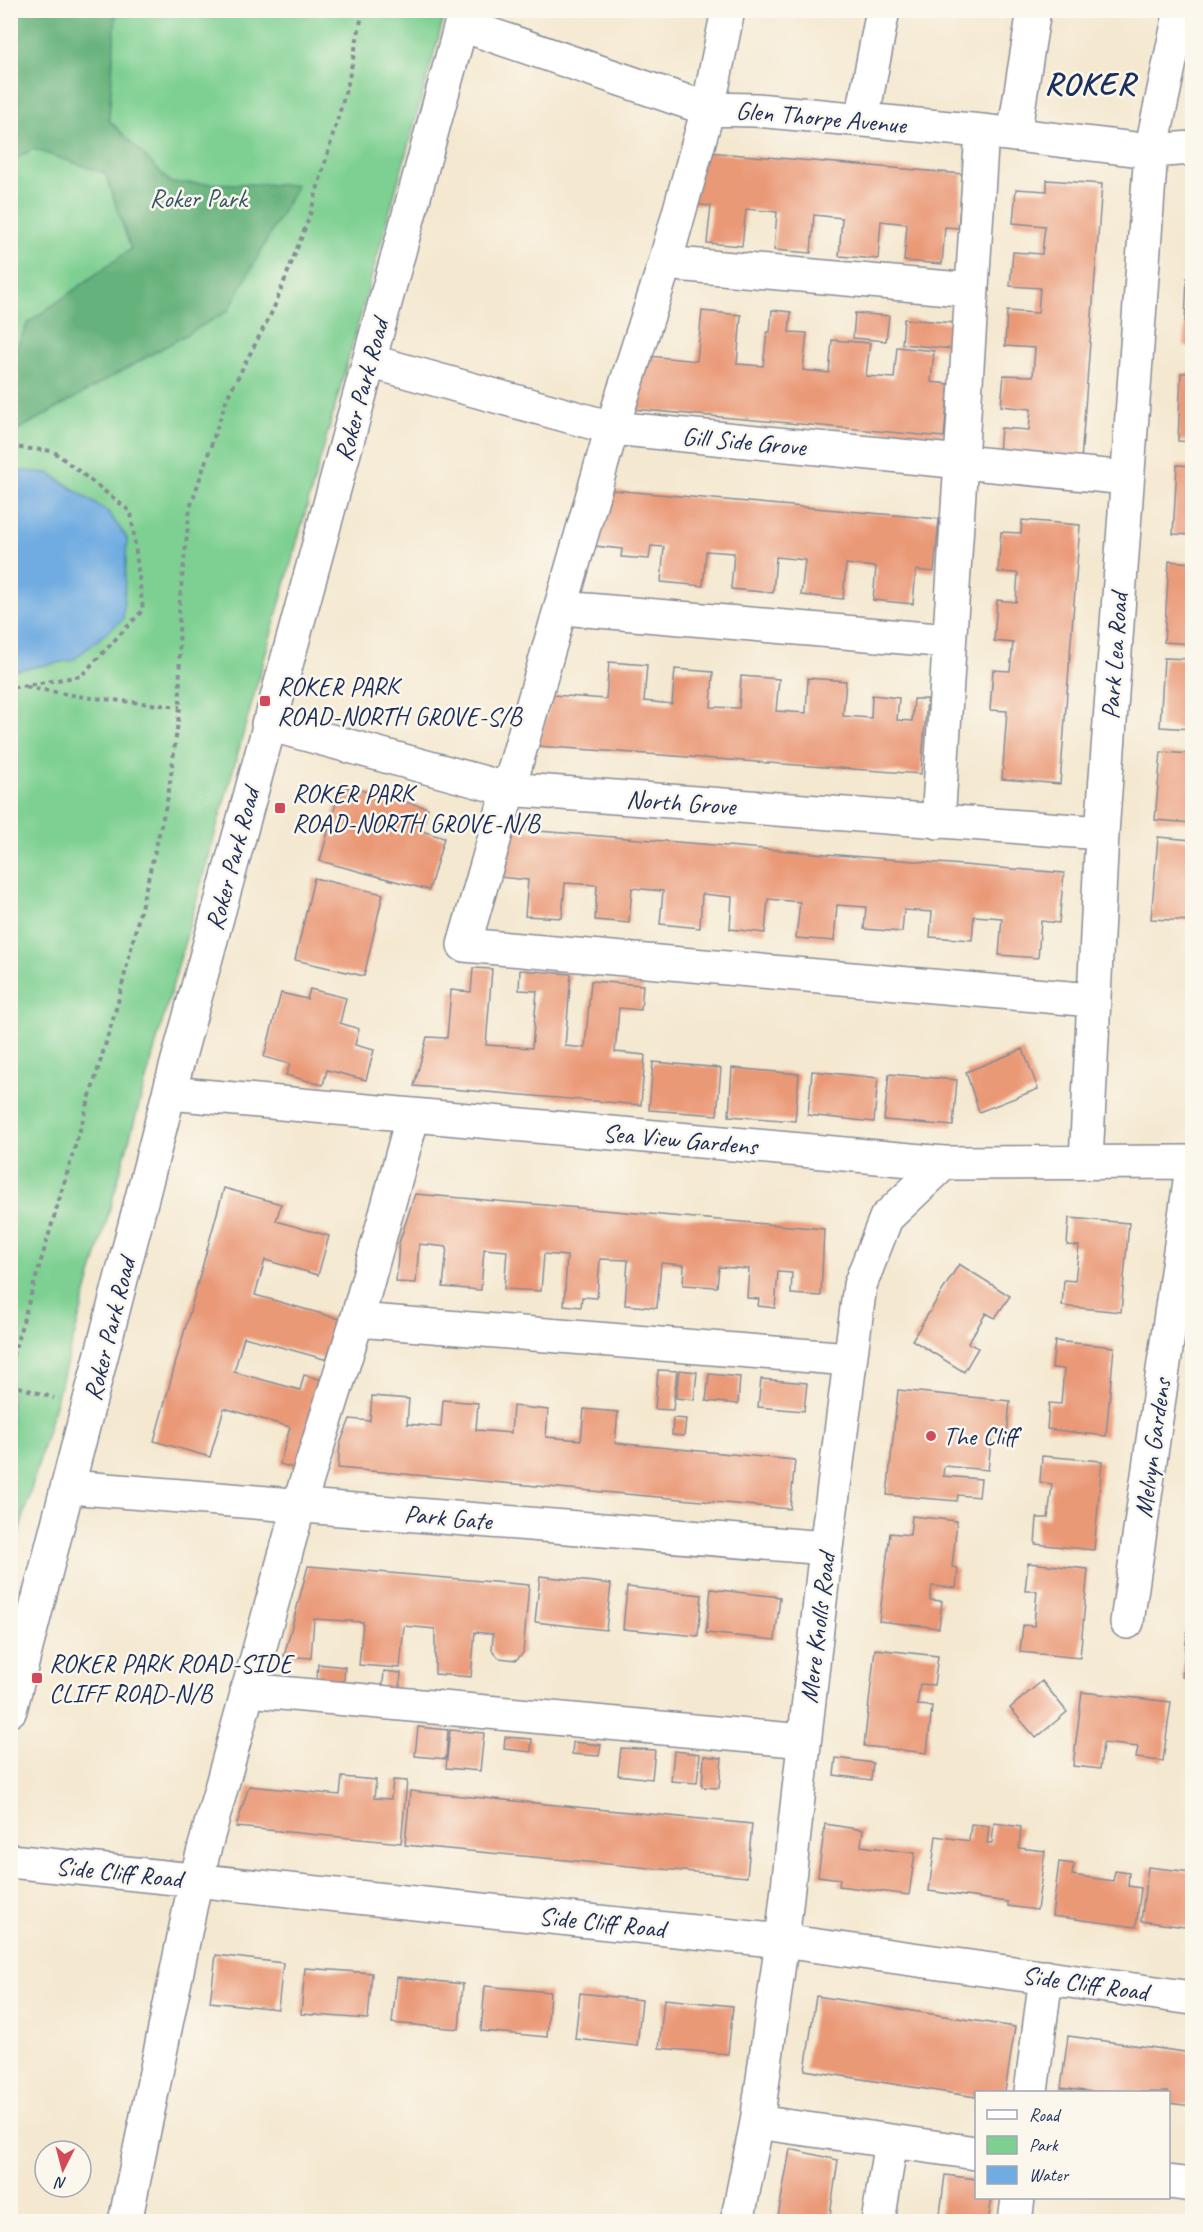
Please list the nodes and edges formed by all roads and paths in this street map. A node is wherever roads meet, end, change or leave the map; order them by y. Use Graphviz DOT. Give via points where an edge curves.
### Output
graph roads {
  1 [pos="363,10"];
  2 [pos="728,10"];
  3 [pos="883,10"];
  4 [pos="1034,10"];
  5 [pos="1181,10"];
  6 [pos="464,18"];
  7 [pos="708,109"];
  8 [pos="862,120"];
  9 [pos="982,131"];
  10 [pos="1014,135"];
  11 [pos="1192,148"];
  12 [pos="1151,151"];
  13 [pos="664,263"];
  14 [pos="972,290"];
  15 [pos="369,361"];
  16 [pos="612,428"];
  17 [pos="10,447"];
  18 [pos="961,461"];
  19 [pos="1126,478"];
  20 [pos="563,608"];
  21 [pos="949,641"];
  22 [pos="22,686"];
  23 [pos="10,688"];
  24 [pos="180,707"];
  25 [pos="268,724"];
  26 [pos="507,789"];
  27 [pos="938,822"];
  28 [pos="1102,833"];
  29 [pos="1092,1000"];
  30 [pos="169,1094"];
  31 [pos="413,1115"];
  32 [pos="944,1162"];
  33 [pos="1086,1162"];
  34 [pos="1192,1162"];
  35 [pos="1192,1167"];
  36 [pos="357,1320"];
  37 [pos="850,1359"];
  38 [pos="10,1365"];
  39 [pos="10,1384"];
  40 [pos="89,1409"];
  41 [pos="69,1487"];
  42 [pos="299,1505"];
  43 [pos="826,1548"];
  44 [pos="1126,1623"];
  45 [pos="247,1690"];
  46 [pos="10,1710"];
  47 [pos="804,1741"];
  48 [pos="10,1861"];
  49 [pos="196,1879"];
  50 [pos="782,1941"];
  51 [pos="1046,1977"];
  52 [pos="1192,1998"];
  53 [pos="1031,2091"];
  54 [pos="757,2122"];
  55 [pos="891,2141"];
  56 [pos="975,2153"];
  57 [pos="1170,2182"];
  58 [pos="1192,2185"];
  59 [pos="1018,2199"];
  60 [pos="126,2222"];
  61 [pos="737,2222"];
  62 [pos="878,2222"];
  63 [pos="1015,2222"];
  1 -- 24 [label="path" via="348,83 309,218 273,310 227,398 190,508 178,606"];
  2 -- 7 [label="street"];
  3 -- 8 [label="street"];
  4 -- 10 [label="street"];
  5 -- 12 [label="street, Park Lea Road"];
  6 -- 7 [label="street, Glen Thorpe Avenue"];
  6 -- 15 [label="street, Roker Park Road"];
  7 -- 8 [label="street, Glen Thorpe Avenue"];
  7 -- 13 [label="street"];
  8 -- 9 [label="street, Glen Thorpe Avenue"];
  9 -- 10 [label="street, Glen Thorpe Avenue"];
  9 -- 14 [label="street"];
  10 -- 12 [label="street, Glen Thorpe Avenue"];
  11 -- 12 [label="street, Glen Thorpe Avenue"];
  12 -- 19 [label="street, Park Lea Road"];
  13 -- 14 [label="street"];
  13 -- 16 [label="street"];
  14 -- 18 [label="street"];
  15 -- 16 [label="street, Gill Side Grove"];
  15 -- 25 [label="street, Roker Park Road"];
  16 -- 18 [label="street, Gill Side Grove"];
  16 -- 20 [label="street"];
  17 -- 22 [label="path" via="54,451 131,512 143,610 81,676"];
  18 -- 19 [label="street, Gill Side Grove"];
  18 -- 21 [label="street"];
  19 -- 28 [label="street, Park Lea Road"];
  20 -- 21 [label="street"];
  20 -- 26 [label="street"];
  21 -- 27 [label="street"];
  22 -- 23 [label="path"];
  22 -- 24 [label="path"];
  24 -- 38 [label="path" via="168,796 118,1002"];
  25 -- 26 [label="street, North Grove"];
  25 -- 30 [label="street, Roker Park Road"];
  26 -- 27 [label="street, North Grove"];
  26 -- 29 [label="street" via="464,945"];
  27 -- 28 [label="street, North Grove"];
  28 -- 29 [label="street, Park Lea Road"];
  29 -- 33 [label="street, Park Lea Road"];
  30 -- 31 [label="street, Sea View Gardens"];
  30 -- 40 [label="street, Roker Park Road"];
  31 -- 32 [label="street, Sea View Gardens"];
  31 -- 36 [label="street"];
  32 -- 33 [label="street, Sea View Gardens"];
  32 -- 37 [label="street, Mere Knolls Road" via="886,1218 860,1285"];
  33 -- 34 [label="street, Sea View Gardens"];
  35 -- 44 [label="street, Melvyn Gardens"];
  36 -- 37 [label="street"];
  36 -- 42 [label="street"];
  37 -- 43 [label="street, Mere Knolls Road"];
  39 -- 40 [label="path"];
  40 -- 41 [label="street, Roker Park Road"];
  41 -- 42 [label="street, Park Gate"];
  41 -- 46 [label="street, Roker Park Road"];
  42 -- 43 [label="street, Park Gate"];
  42 -- 45 [label="street"];
  43 -- 47 [label="street, Mere Knolls Road"];
  45 -- 47 [label="street"];
  45 -- 49 [label="street"];
  47 -- 50 [label="street, Mere Knolls Road"];
  48 -- 49 [label="street, Side Cliff Road"];
  49 -- 50 [label="street, Side Cliff Road"];
  49 -- 60 [label="street"];
  50 -- 51 [label="street, Side Cliff Road"];
  50 -- 54 [label="street, Mere Knolls Road"];
  51 -- 52 [label="street, Side Cliff Road"];
  51 -- 53 [label="street"];
  54 -- 55 [label="street"];
  54 -- 61 [label="street, Mere Knolls Road"];
  55 -- 56 [label="street"];
  55 -- 62 [label="street"];
  57 -- 58 [label="street"];
  59 -- 63 [label="street"];
}
